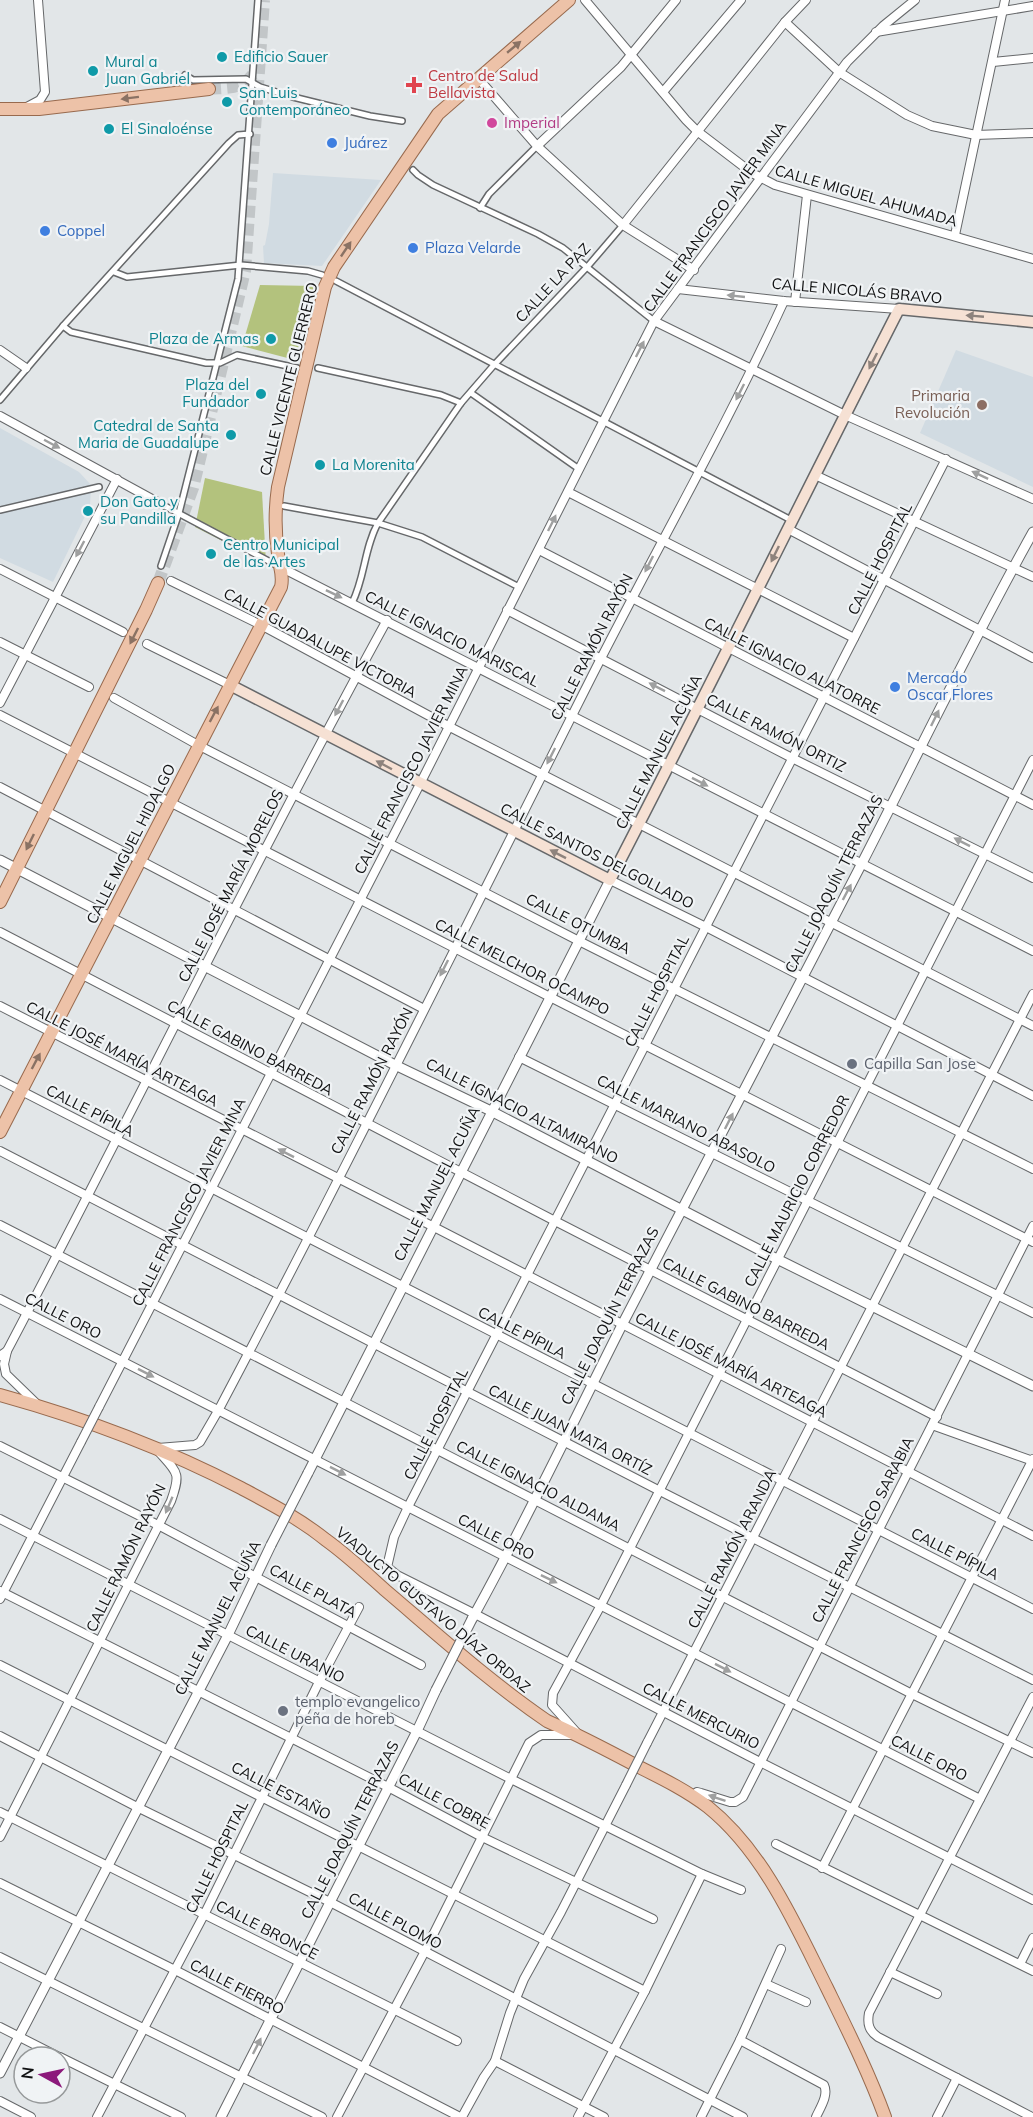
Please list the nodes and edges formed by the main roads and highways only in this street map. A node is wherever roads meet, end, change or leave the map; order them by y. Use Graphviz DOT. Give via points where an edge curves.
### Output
graph roads {
  1 [pos="569,0"];
  2 [pos="209,89"];
  3 [pos="0,109"];
  4 [pos="899,309"];
  5 [pos="1033,322"];
  6 [pos="282,568"];
  7 [pos="158,583"];
  8 [pos="230,685"];
  9 [pos="610,880"];
  10 [pos="0,902"];
  11 [pos="0,1132"];
  12 [pos="0,1395"];
  13 [pos="885,2117"];
  6 -- 1 [label="main road, CALLE VICENTE GUERRERO, one-way" via="278,554 278,487 325,287 344,251 438,114"];
  2 -- 3 [label="main road, one-way" via="39,109"];
  5 -- 4 [label="main road, CALLE NICOLÁS BRAVO, one-way"];
  4 -- 9 [label="main road, CALLE MANUEL ACUÑA, one-way"];
  6 -- 8 [label="main road, CALLE MIGUEL HIDALGO" via="281,587"];
  7 -- 10 [label="main road, one-way"];
  9 -- 8 [label="main road, CALLE SANTOS DELGOLLADO, one-way"];
  11 -- 8 [label="main road, CALLE MIGUEL HIDALGO, one-way"];
  12 -- 13 [label="main road, VIADUCTO GUSTAVO DÍAZ ORDAZ" via="157,1449 219,1477 299,1521 527,1707 692,1796 723,1820 787,1908"];
}
